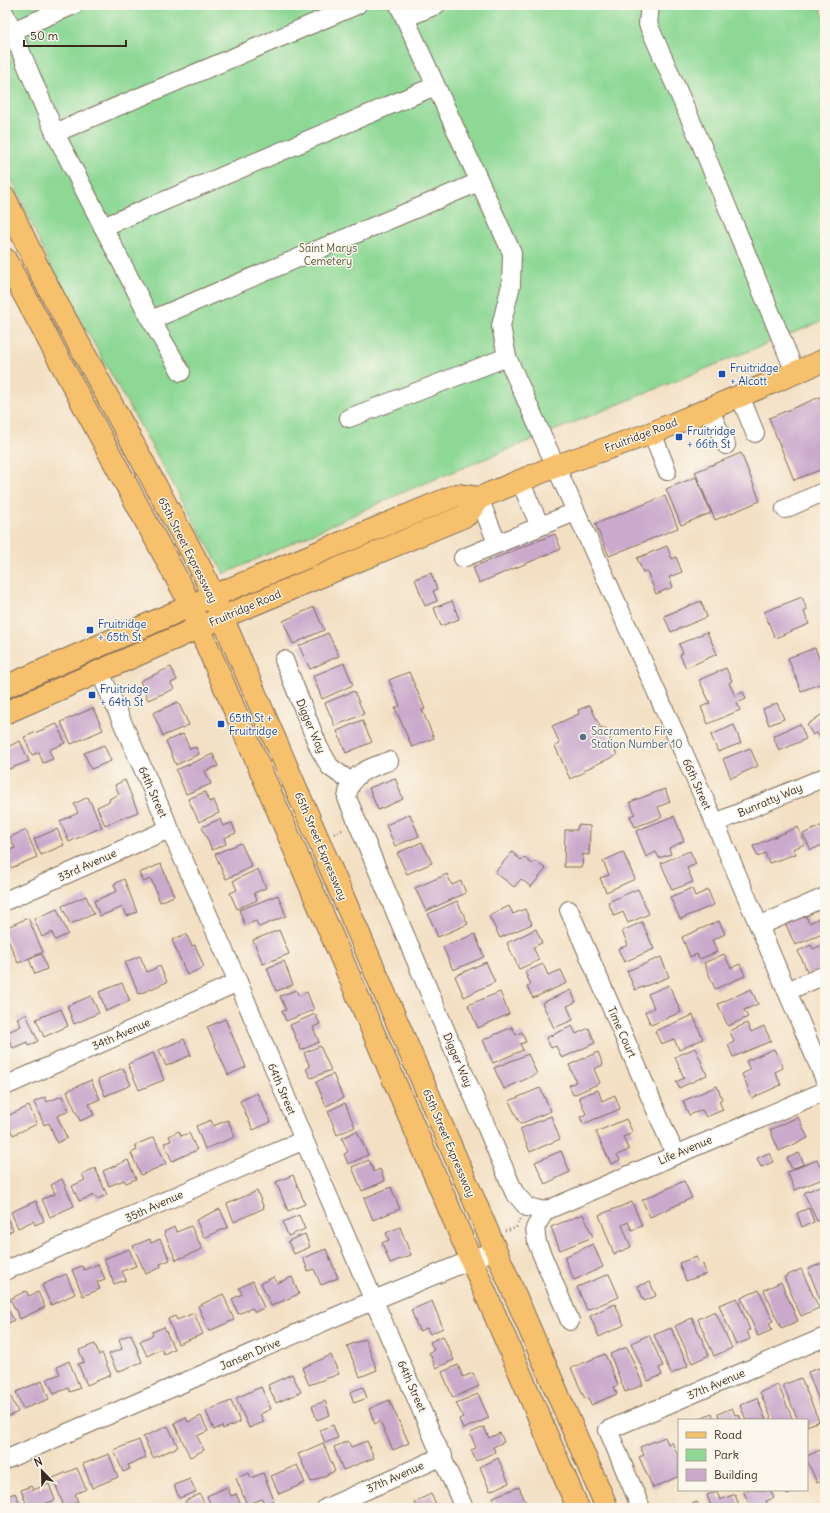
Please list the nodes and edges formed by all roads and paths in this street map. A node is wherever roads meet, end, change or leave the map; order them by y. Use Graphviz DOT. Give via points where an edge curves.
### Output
graph roads {
  1 [pos="74,5"];
  2 [pos="357,5"];
  3 [pos="436,5"];
  4 [pos="650,5"];
  5 [pos="402,11"];
  6 [pos="5,14"];
  7 [pos="12,31"];
  8 [pos="435,86"];
  9 [pos="55,133"];
  10 [pos="479,182"];
  11 [pos="5,198"];
  12 [pos="103,227"];
  13 [pos="5,259"];
  14 [pos="151,320"];
  15 [pos="507,357"];
  16 [pos="825,360"];
  17 [pos="181,372"];
  18 [pos="795,372"];
  19 [pos="740,396"];
  20 [pos="710,409"];
  21 [pos="349,418"];
  22 [pos="652,433"];
  23 [pos="755,433"];
  24 [pos="726,446"];
  25 [pos="556,466"];
  26 [pos="667,471"];
  27 [pos="520,481"];
  28 [pos="825,491"];
  29 [pos="479,498"];
  30 [pos="785,508"];
  31 [pos="575,512"];
  32 [pos="540,526"];
  33 [pos="498,543"];
  34 [pos="463,558"];
  35 [pos="212,596"];
  36 [pos="190,606"];
  37 [pos="223,617"];
  38 [pos="200,628"];
  39 [pos="284,660"];
  40 [pos="99,670"];
  41 [pos="6,684"];
  42 [pos="5,713"];
  43 [pos="389,761"];
  44 [pos="825,777"];
  45 [pos="351,782"];
  46 [pos="358,823"];
  47 [pos="715,824"];
  48 [pos="169,829"];
  49 [pos="319,840"];
  50 [pos="825,897"];
  51 [pos="5,901"];
  52 [pos="569,910"];
  53 [pos="759,926"];
  54 [pos="825,975"];
  55 [pos="238,982"];
  56 [pos="787,991"];
  57 [pos="825,1080"];
  58 [pos="5,1086"];
  59 [pos="825,1091"];
  60 [pos="304,1140"];
  61 [pos="675,1154"];
  62 [pos="527,1206"];
  63 [pos="545,1211"];
  64 [pos="492,1242"];
  65 [pos="472,1260"];
  66 [pos="5,1271"];
  67 [pos="374,1300"];
  68 [pos="570,1321"];
  69 [pos="825,1337"];
  70 [pos="443,1456"];
  71 [pos="5,1460"];
  72 [pos="326,1508"];
  73 [pos="464,1508"];
  74 [pos="578,1508"];
  75 [pos="607,1508"];
  76 [pos="641,1508"];
  1 -- 7 [label="street"];
  2 -- 9 [label="street"];
  3 -- 5 [label="street"];
  4 -- 18 [label="street" via="648,24 700,141"];
  5 -- 8 [label="street, 66th Street"];
  6 -- 7 [label="street"];
  7 -- 9 [label="street"];
  8 -- 10 [label="street, 66th Street"];
  8 -- 12 [label="street"];
  9 -- 12 [label="street"];
  10 -- 14 [label="street"];
  10 -- 15 [label="street, 66th Street" via="512,253 511,285 501,326"];
  11 -- 35 [label="main road, 65th Street Expressway" via="40,272 203,573"];
  12 -- 14 [label="street"];
  13 -- 36 [label="main road, 65th Street Expressway"];
  14 -- 17 [label="street"];
  15 -- 21 [label="street"];
  15 -- 25 [label="street, 66th Street"];
  16 -- 18 [label="main road, Fruitridge Road"];
  18 -- 19 [label="main road, Fruitridge Road"];
  19 -- 20 [label="main road, Fruitridge Road"];
  19 -- 23 [label="street"];
  20 -- 22 [label="main road, Fruitridge Road"];
  20 -- 24 [label="street"];
  22 -- 25 [label="main road, Fruitridge Road"];
  22 -- 26 [label="street"];
  25 -- 27 [label="main road, Fruitridge Road"];
  25 -- 31 [label="street, 66th Street"];
  27 -- 29 [label="main road, Fruitridge Road"];
  27 -- 32 [label="street"];
  28 -- 30 [label="street"];
  29 -- 33 [label="street"];
  29 -- 35 [label="main road, Fruitridge Road" via="457,495"];
  29 -- 37 [label="main road, Fruitridge Road" via="467,515"];
  31 -- 32 [label="street"];
  31 -- 47 [label="street, 66th Street"];
  32 -- 33 [label="street"];
  33 -- 34 [label="street"];
  35 -- 36 [label="main road, Fruitridge Road"];
  35 -- 37 [label="main road, 65th Street Expressway"];
  36 -- 38 [label="main road, 65th Street Expressway"];
  36 -- 41 [label="main road, Fruitridge Road"];
  37 -- 38 [label="main road, Fruitridge Road"];
  37 -- 49 [label="main road, 65th Street Expressway"];
  38 -- 40 [label="main road, Fruitridge Road"];
  38 -- 65 [label="main road, 65th Street Expressway"];
  39 -- 45 [label="street, Digger Way" via="319,748 330,767"];
  40 -- 42 [label="main road, Fruitridge Road"];
  40 -- 48 [label="street, 64th Street"];
  43 -- 45 [label="street" via="360,772"];
  44 -- 47 [label="street, Bunratty Way"];
  45 -- 46 [label="street, Digger Way" via="347,798"];
  46 -- 49 [label="path"];
  46 -- 62 [label="street, Digger Way" via="514,1192"];
  47 -- 53 [label="street, 66th Street"];
  48 -- 51 [label="street, 33rd Avenue"];
  48 -- 55 [label="street, 64th Street"];
  49 -- 64 [label="main road, 65th Street Expressway"];
  50 -- 53 [label="street"];
  52 -- 61 [label="street, Time Court"];
  53 -- 56 [label="street, 66th Street"];
  54 -- 56 [label="street"];
  55 -- 58 [label="street, 34th Avenue"];
  55 -- 60 [label="street, 64th Street"];
  56 -- 57 [label="street, 66th Street"];
  59 -- 61 [label="street, Life Avenue"];
  60 -- 66 [label="street, 35th Avenue"];
  60 -- 67 [label="street, 64th Street"];
  61 -- 63 [label="street, Life Avenue"];
  62 -- 63 [label="street"];
  62 -- 64 [label="path" via="516,1228"];
  63 -- 68 [label="street" via="535,1228 536,1243"];
  64 -- 65 [label="street, Jansen Drive"];
  64 -- 75 [label="main road, 65th Street Expressway"];
  65 -- 67 [label="street, Jansen Drive"];
  65 -- 74 [label="main road, 65th Street Expressway"];
  67 -- 70 [label="street, 64th Street"];
  67 -- 71 [label="street, Jansen Drive"];
  69 -- 76 [label="street, 37th Avenue" via="608,1430"];
  70 -- 72 [label="street, 37th Avenue"];
  70 -- 73 [label="street, 64th Street"];
}
